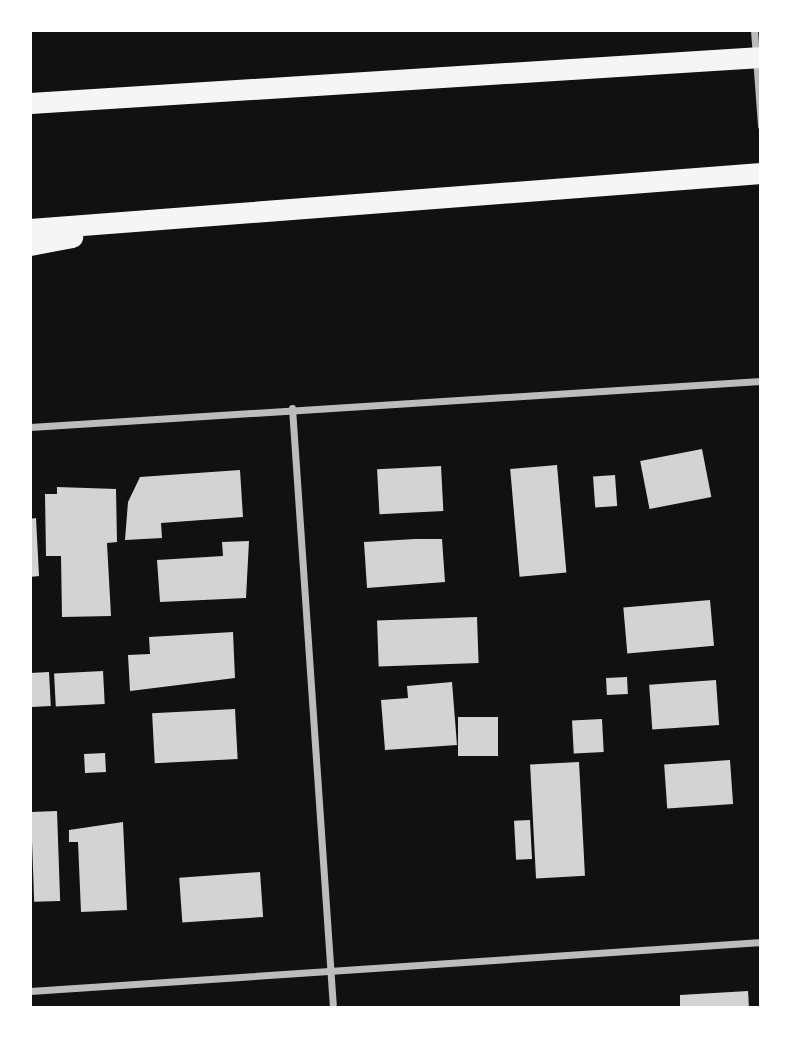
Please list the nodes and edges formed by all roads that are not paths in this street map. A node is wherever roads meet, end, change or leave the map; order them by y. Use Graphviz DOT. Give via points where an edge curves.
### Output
graph roads {
  1 [pos="754,30"];
  2 [pos="761,57"];
  3 [pos="30,97"];
  4 [pos="77,100"];
  5 [pos="30,103"];
  6 [pos="761,126"];
  7 [pos="761,173"];
  8 [pos="172,217"];
  9 [pos="30,229"];
  10 [pos="30,246"];
  11 [pos="761,381"];
  12 [pos="292,408"];
  13 [pos="30,427"];
  14 [pos="761,942"];
  15 [pos="331,971"];
  16 [pos="30,991"];
  17 [pos="333,1008"];
  1 -- 6 [label="street"];
  2 -- 4 [label="highway"];
  3 -- 4 [label="highway"];
  4 -- 5 [label="highway"];
  7 -- 8 [label="highway"];
  8 -- 9 [label="highway"];
  8 -- 10 [label="highway"];
  11 -- 12 [label="street"];
  12 -- 13 [label="street"];
  12 -- 15 [label="street"];
  14 -- 15 [label="street"];
  15 -- 16 [label="street"];
  15 -- 17 [label="street"];
}
